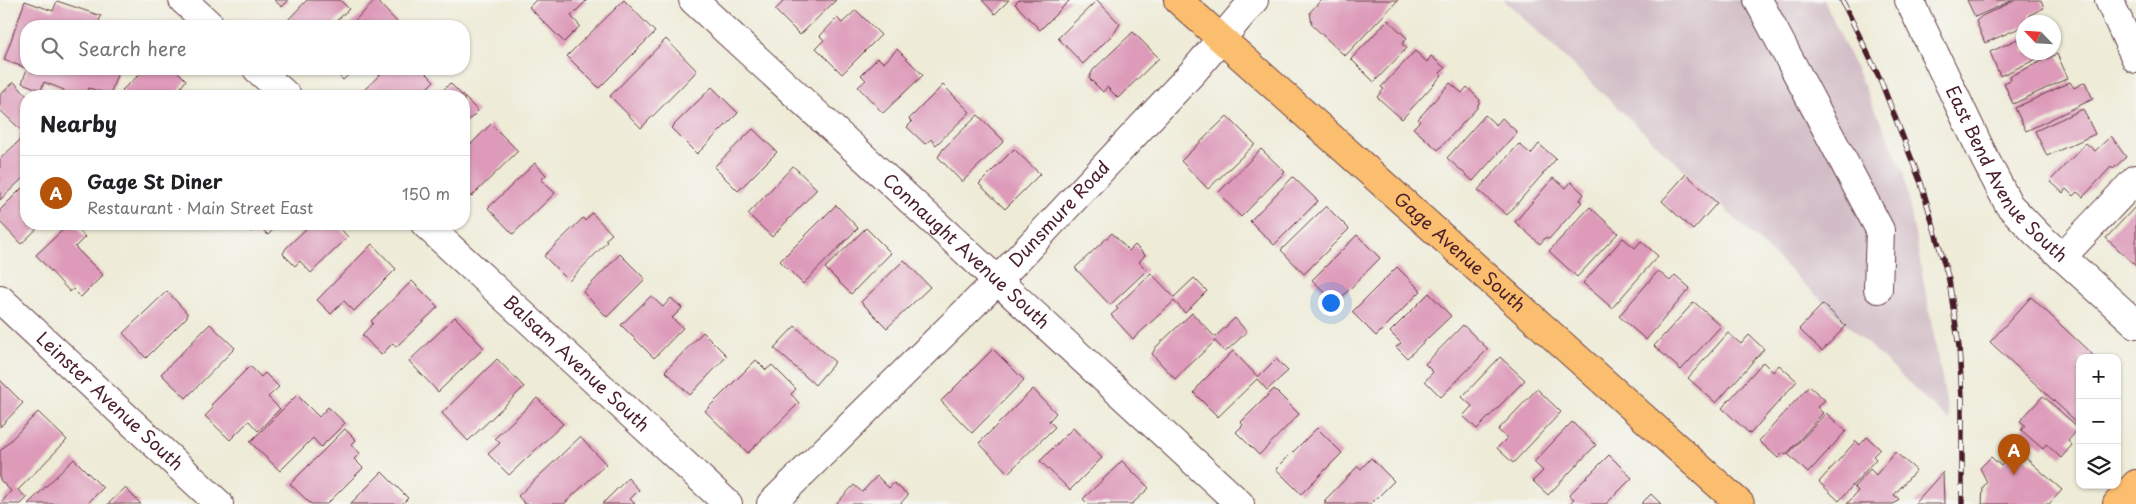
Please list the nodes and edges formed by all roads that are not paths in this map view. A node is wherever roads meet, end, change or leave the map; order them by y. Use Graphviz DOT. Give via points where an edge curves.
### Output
graph roads {
  1 [pos="183,0"];
  2 [pos="693,0"];
  3 [pos="1178,0"];
  4 [pos="1254,0"];
  5 [pos="1758,0"];
  6 [pos="1909,0"];
  7 [pos="2109,0"];
  8 [pos="205,20"];
  9 [pos="1222,40"];
  10 [pos="2136,58"];
  11 [pos="264,75"];
  12 [pos="280,90"];
  13 [pos="2136,179"];
  14 [pos="431,230"];
  15 [pos="2062,257"];
  16 [pos="997,281"];
  17 [pos="1878,289"];
  18 [pos="0,299"];
  19 [pos="2136,324"];
  20 [pos="2136,484"];
  21 [pos="219,504"];
  22 [pos="728,504"];
  23 [pos="771,504"];
  24 [pos="1240,504"];
  25 [pos="1740,504"];
  26 [pos="2117,504"];
  1 -- 8 [label="street"];
  2 -- 16 [label="street, Connaught Avenue South"];
  3 -- 9 [label="main road, Gage Avenue South"];
  4 -- 9 [label="street, Dunsmure Road"];
  5 -- 17 [label="street" via="1880,230"];
  6 -- 15 [label="street, East Bend Avenue South" via="2009,204"];
  7 -- 10 [label="street"];
  9 -- 16 [label="street, Dunsmure Road"];
  9 -- 25 [label="main road, Gage Avenue South"];
  11 -- 12 [label="street"];
  13 -- 15 [label="street"];
  14 -- 22 [label="street, Balsam Avenue South"];
  15 -- 19 [label="street, East Bend Avenue South"];
  16 -- 23 [label="street, Dunsmure Road"];
  16 -- 24 [label="street, Connaught Avenue South"];
  18 -- 21 [label="street, Leinster Avenue South"];
  20 -- 26 [label="main road"];
}
